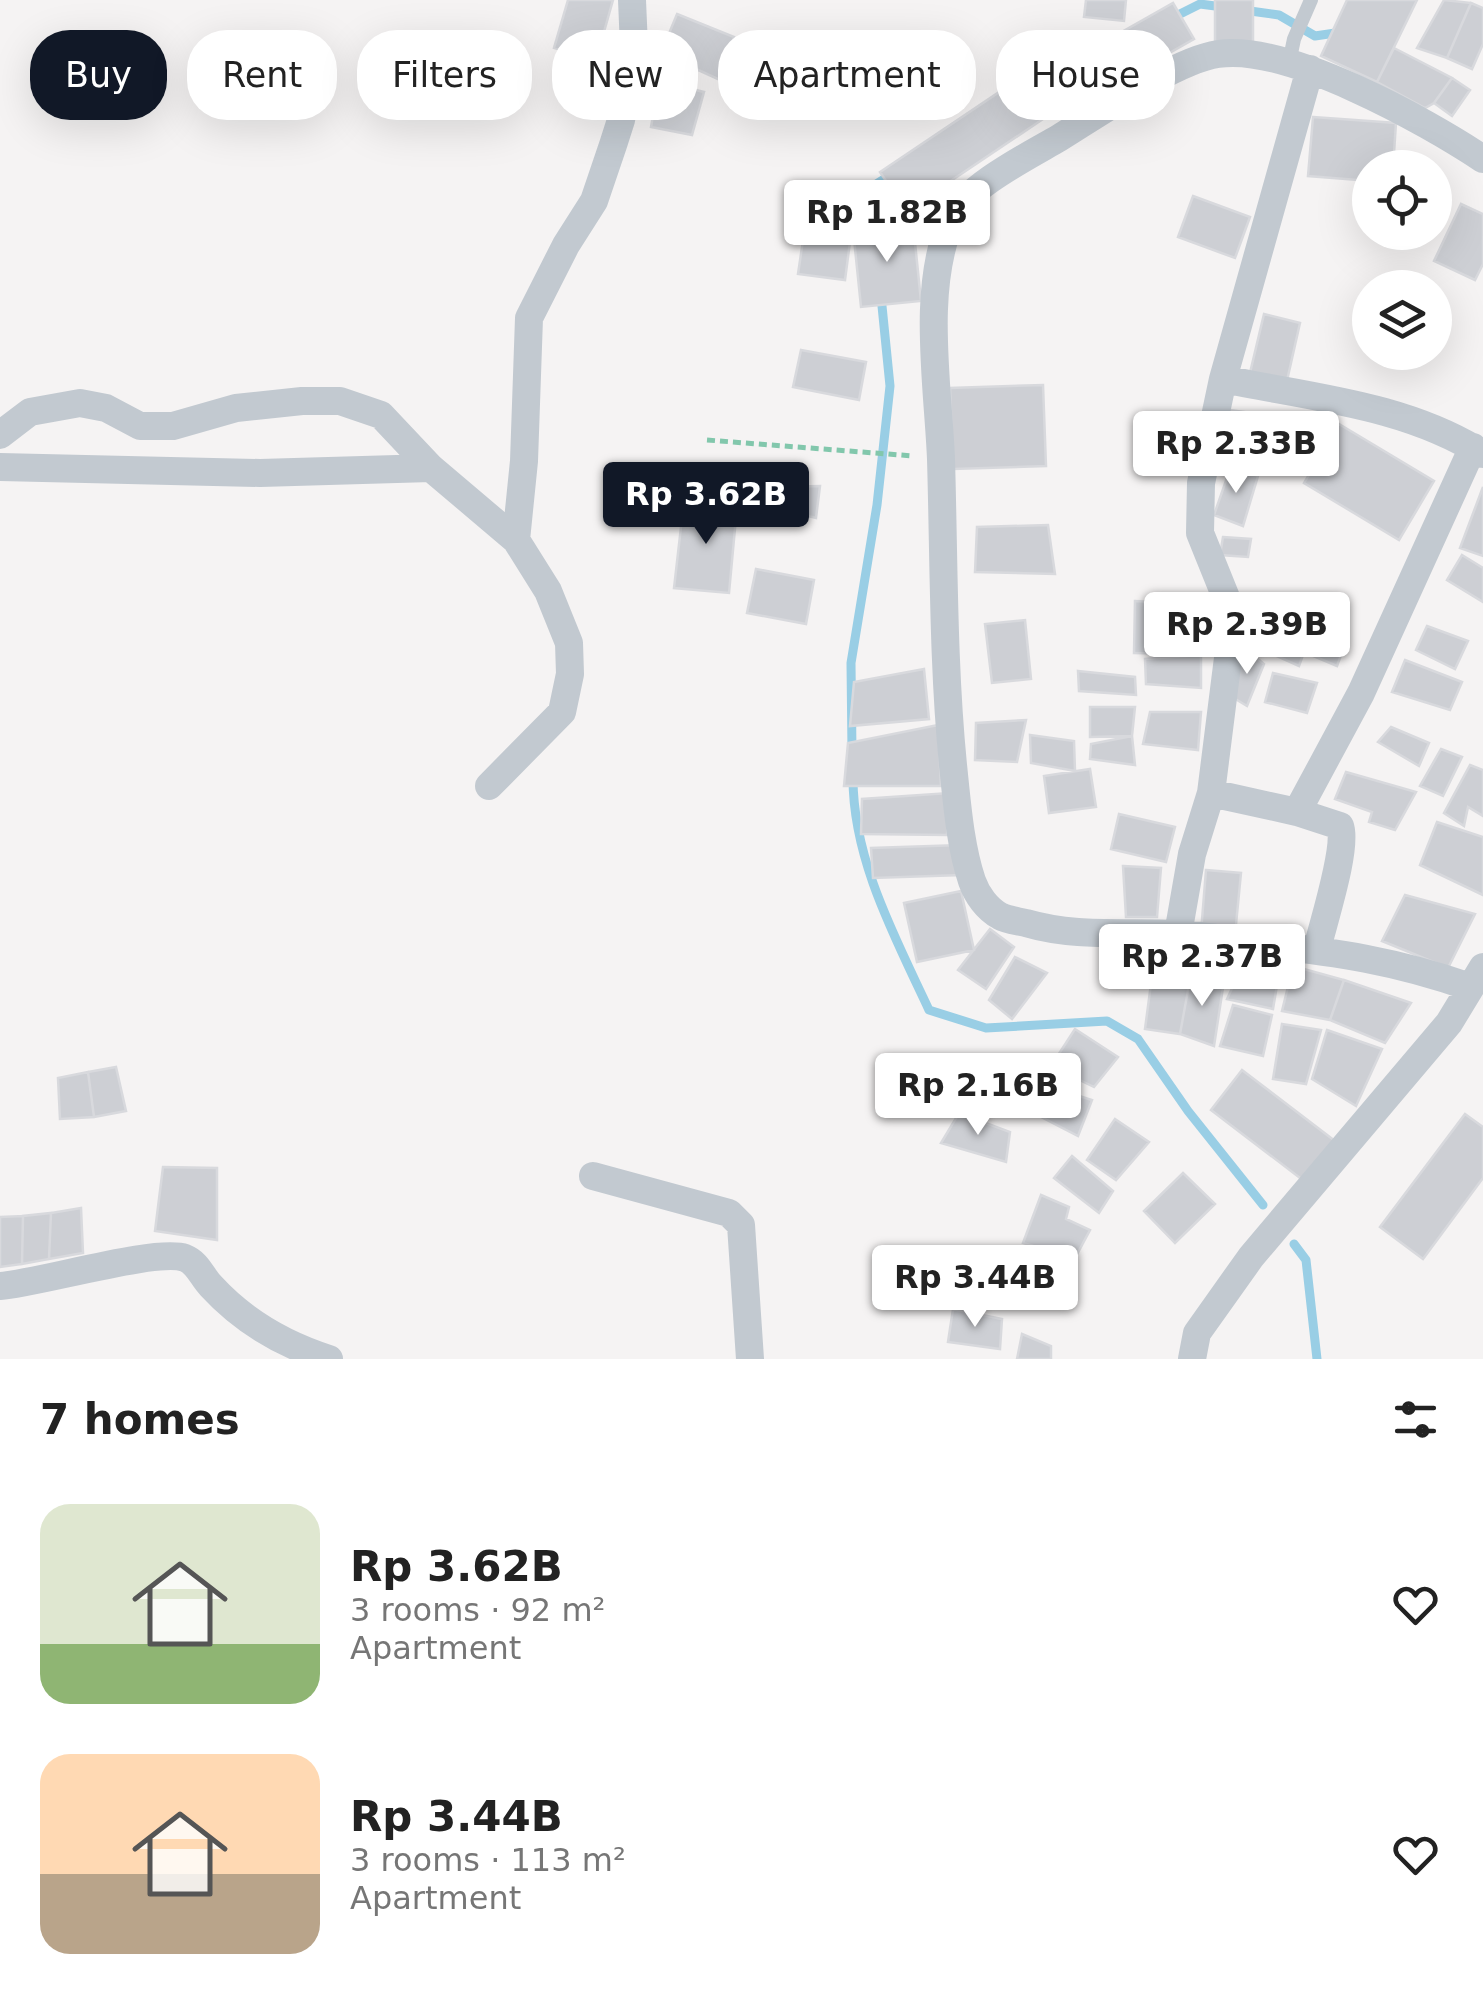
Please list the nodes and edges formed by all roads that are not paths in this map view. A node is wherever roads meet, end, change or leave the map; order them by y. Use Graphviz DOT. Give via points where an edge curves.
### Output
graph roads {
  1 [pos="632,0"];
  2 [pos="1308,5"];
  3 [pos="1298,57"];
  4 [pos="1483,159"];
  5 [pos="1223,379"];
  6 [pos="0,436"];
  7 [pos="1478,450"];
  8 [pos="0,467"];
  9 [pos="431,468"];
  10 [pos="516,540"];
  11 [pos="490,786"];
  12 [pos="1211,793"];
  13 [pos="1297,812"];
  14 [pos="1178,934"];
  15 [pos="1317,948"];
  16 [pos="1476,977"];
  17 [pos="593,1176"];
  18 [pos="0,1286"];
  19 [pos="329,1359"];
  20 [pos="750,1359"];
  21 [pos="1192,1359"];
  1 -- 10 [label="street" via="634,46 614,144 594,201 528,318"];
  2 -- 3 [label="lane"];
  3 -- 4 [label="street"];
  3 -- 5 [label="street"];
  3 -- 14 [label="street" via="1213,54 1169,73 981,188 954,212 942,243 934,358 947,706 972,880 981,900 1000,916 1045,929"];
  5 -- 7 [label="street" via="1386,412 1434,426"];
  5 -- 12 [label="street" via="1200,483 1200,533 1227,600 1230,642"];
  6 -- 9 [label="street" via="30,412 80,403 140,426 174,426 236,408 340,401 381,415"];
  7 -- 13 [label="street"];
  8 -- 9 [label="street" via="260,473"];
  9 -- 10 [label="street"];
  10 -- 11 [label="street" via="548,591 569,644 570,674 562,712"];
  12 -- 13 [label="street"];
  12 -- 14 [label="street"];
  13 -- 15 [label="street" via="1342,832"];
  14 -- 15 [label="street"];
  15 -- 16 [label="street"];
  16 -- 21 [label="street" via="1449,1023 1251,1257 1197,1332"];
  17 -- 20 [label="street" via="729,1213 740,1226"];
  18 -- 19 [label="street" via="184,1258 251,1322"];
}
